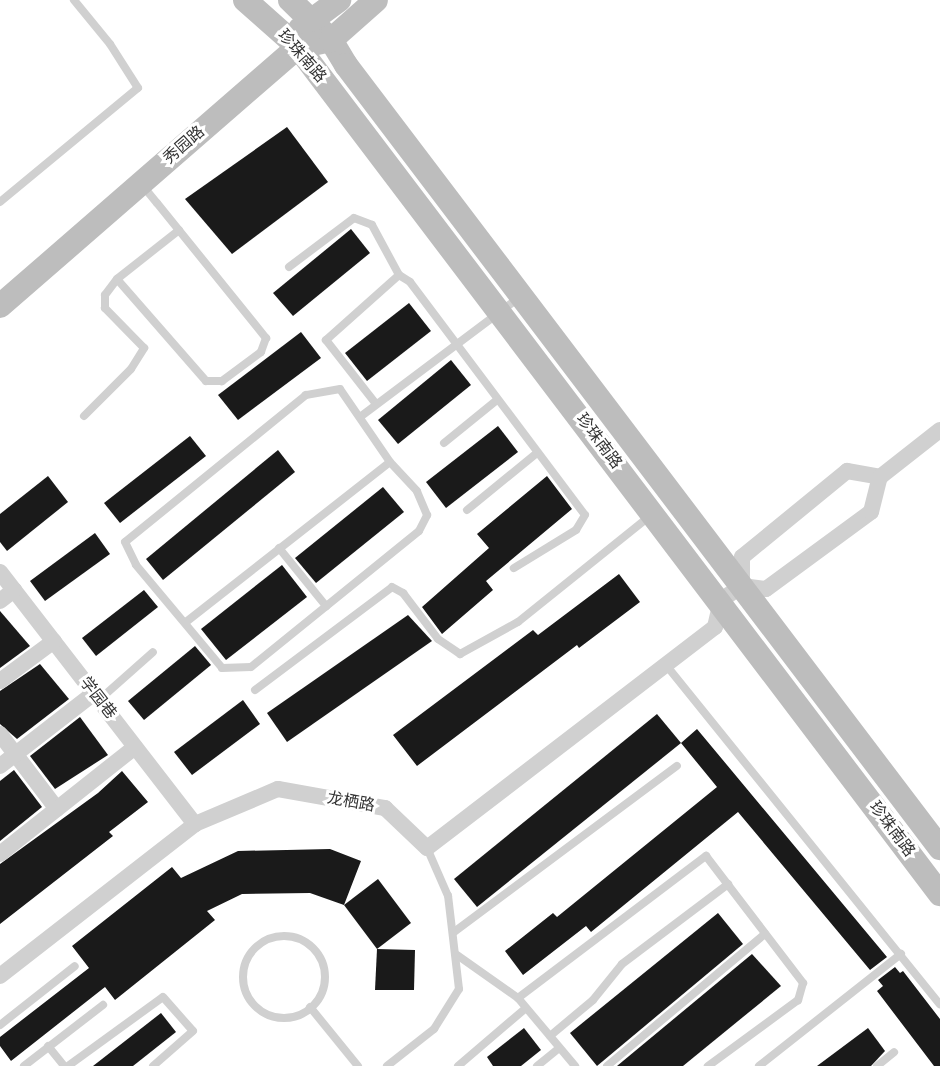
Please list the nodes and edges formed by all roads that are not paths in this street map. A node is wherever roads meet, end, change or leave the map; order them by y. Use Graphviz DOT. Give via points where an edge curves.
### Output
graph roads {
  1 [pos="74,0"];
  2 [pos="245,0"];
  3 [pos="290,0"];
  4 [pos="339,0"];
  5 [pos="376,0"];
  6 [pos="315,21"];
  7 [pos="331,40"];
  8 [pos="293,42"];
  9 [pos="141,183"];
  10 [pos="0,202"];
  11 [pos="179,230"];
  12 [pos="289,267"];
  13 [pos="399,275"];
  14 [pos="117,279"];
  15 [pos="0,284"];
  16 [pos="521,296"];
  17 [pos="0,306"];
  18 [pos="500,311"];
  19 [pos="455,344"];
  20 [pos="497,400"];
  21 [pos="376,404"];
  22 [pos="84,416"];
  23 [pos="360,417"];
  24 [pos="940,430"];
  25 [pos="444,443"];
  26 [pos="537,453"];
  27 [pos="390,462"];
  28 [pos="880,477"];
  29 [pos="467,510"];
  30 [pos="654,513"];
  31 [pos="279,548"];
  32 [pos="514,568"];
  33 [pos="0,572"];
  34 [pos="742,586"];
  35 [pos="14,590"];
  36 [pos="721,600"];
  37 [pos="0,601"];
  38 [pos="326,606"];
  39 [pos="186,622"];
  40 [pos="54,641"];
  41 [pos="153,652"];
  42 [pos="666,665"];
  43 [pos="0,681"];
  44 [pos="255,690"];
  45 [pos="96,697"];
  46 [pos="0,734"];
  47 [pos="135,747"];
  48 [pos="15,754"];
  49 [pos="0,766"];
  50 [pos="677,766"];
  51 [pos="57,809"];
  52 [pos="195,824"];
  53 [pos="427,848"];
  54 [pos="940,848"];
  55 [pos="0,854"];
  56 [pos="728,884"];
  57 [pos="940,894"];
  58 [pos="454,932"];
  59 [pos="765,934"];
  60 [pos="901,954"];
  61 [pos="457,955"];
  62 [pos="75,966"];
  63 [pos="0,976"];
  64 [pos="518,998"];
  65 [pos="940,1004"];
  66 [pos="103,1005"];
  67 [pos="310,1007"];
  68 [pos="526,1008"];
  69 [pos="0,1025"];
  70 [pos="550,1036"];
  71 [pos="48,1046"];
  72 [pos="558,1049"];
  73 [pos="894,1052"];
  74 [pos="24,1066"];
  75 [pos="66,1066"];
  76 [pos="153,1066"];
  77 [pos="358,1066"];
  78 [pos="387,1066"];
  79 [pos="458,1066"];
  80 [pos="537,1066"];
  81 [pos="575,1066"];
  82 [pos="607,1066"];
  83 [pos="708,1066"];
  84 [pos="759,1066"];
  85 [pos="877,1066"];
  1 -- 10 [label="lane" via="110,44 138,88"];
  2 -- 8 [label="main road, 珍珠南路"];
  3 -- 6 [label="main road, 珍珠南路"];
  4 -- 6 [label="main road, 秀园路"];
  5 -- 7 [label="main road, 秀园路"];
  6 -- 7 [label="main road, 珍珠南路"];
  6 -- 8 [label="main road, 秀园路"];
  7 -- 8 [label="main road, 秀园路"];
  7 -- 16 [label="main road, 珍珠南路"];
  8 -- 9 [label="main road, 秀园路"];
  8 -- 15 [label="main road, 秀园路"];
  8 -- 18 [label="main road, 珍珠南路"];
  9 -- 11 [label="lane"];
  9 -- 17 [label="main road, 秀园路"];
  11 -- 14 [label="lane"];
  11 -- 14 [label="lane" via="266,338 261,352 222,381 206,381"];
  12 -- 13 [label="lane" via="354,218 372,225"];
  13 -- 19 [label="lane" via="410,282"];
  13 -- 21 [label="lane" via="326,340"];
  14 -- 22 [label="lane" via="105,295 105,308 144,348 131,369"];
  16 -- 18 [label="lane"];
  16 -- 34 [label="main road, 珍珠南路"];
  18 -- 19 [label="lane"];
  18 -- 30 [label="main road, 珍珠南路"];
  19 -- 20 [label="lane"];
  19 -- 21 [label="lane"];
  20 -- 25 [label="lane"];
  20 -- 26 [label="lane"];
  21 -- 23 [label="lane"];
  23 -- 27 [label="lane"];
  23 -- 39 [label="lane" via="340,389 306,395 125,542 136,565"];
  24 -- 28 [label="street"];
  26 -- 29 [label="lane"];
  26 -- 32 [label="lane" via="585,515 576,530"];
  27 -- 31 [label="lane"];
  27 -- 38 [label="lane" via="417,491 427,515 419,531"];
  28 -- 34 [label="street" via="871,512 766,589"];
  28 -- 34 [label="street" via="847,471 742,557"];
  30 -- 36 [label="main road, 珍珠南路"];
  30 -- 44 [label="lane" via="518,622 460,654 438,639 403,593 392,587"];
  31 -- 38 [label="lane"];
  31 -- 39 [label="lane"];
  33 -- 35 [label="street, 学园巷"];
  34 -- 36 [label="street"];
  34 -- 54 [label="main road, 珍珠南路"];
  35 -- 37 [label="street"];
  35 -- 40 [label="street, 学园巷"];
  36 -- 42 [label="street" via="715,627"];
  36 -- 57 [label="main road, 珍珠南路"];
  38 -- 39 [label="lane" via="251,667 222,668"];
  40 -- 43 [label="street"];
  40 -- 45 [label="street, 学园巷"];
  41 -- 45 [label="lane"];
  42 -- 53 [label="street"];
  42 -- 60 [label="lane"];
  45 -- 47 [label="street, 学园巷"];
  45 -- 48 [label="street"];
  46 -- 48 [label="street"];
  47 -- 51 [label="street"];
  47 -- 52 [label="street, 学园巷"];
  48 -- 49 [label="street"];
  48 -- 51 [label="street"];
  50 -- 58 [label="lane"];
  51 -- 55 [label="street"];
  52 -- 53 [label="street, 龙栖路" via="278,789 385,808"];
  52 -- 63 [label="street, 龙栖路"];
  53 -- 58 [label="lane" via="448,896"];
  56 -- 59 [label="lane"];
  56 -- 64 [label="lane" via="706,856"];
  56 -- 70 [label="lane" via="622,964 593,1000"];
  58 -- 61 [label="lane"];
  59 -- 82 [label="lane"];
  59 -- 83 [label="lane" via="803,984 798,1000"];
  60 -- 65 [label="lane"];
  60 -- 84 [label="lane"];
  61 -- 64 [label="lane"];
  61 -- 78 [label="lane" via="459,989 434,1029"];
  62 -- 69 [label="lane"];
  64 -- 68 [label="lane"];
  66 -- 71 [label="lane"];
  67 -- 67 [label="lane" via="320,1000 327,975 322,959 306,941 279,936 254,949 240,972 250,1003 270,1016"];
  67 -- 77 [label="lane"];
  68 -- 70 [label="lane"];
  68 -- 79 [label="lane"];
  70 -- 72 [label="lane"];
  71 -- 74 [label="lane"];
  71 -- 75 [label="lane"];
  72 -- 80 [label="lane"];
  72 -- 81 [label="lane"];
  73 -- 85 [label="lane"];
  75 -- 76 [label="lane" via="163,997 193,1031"];
}
